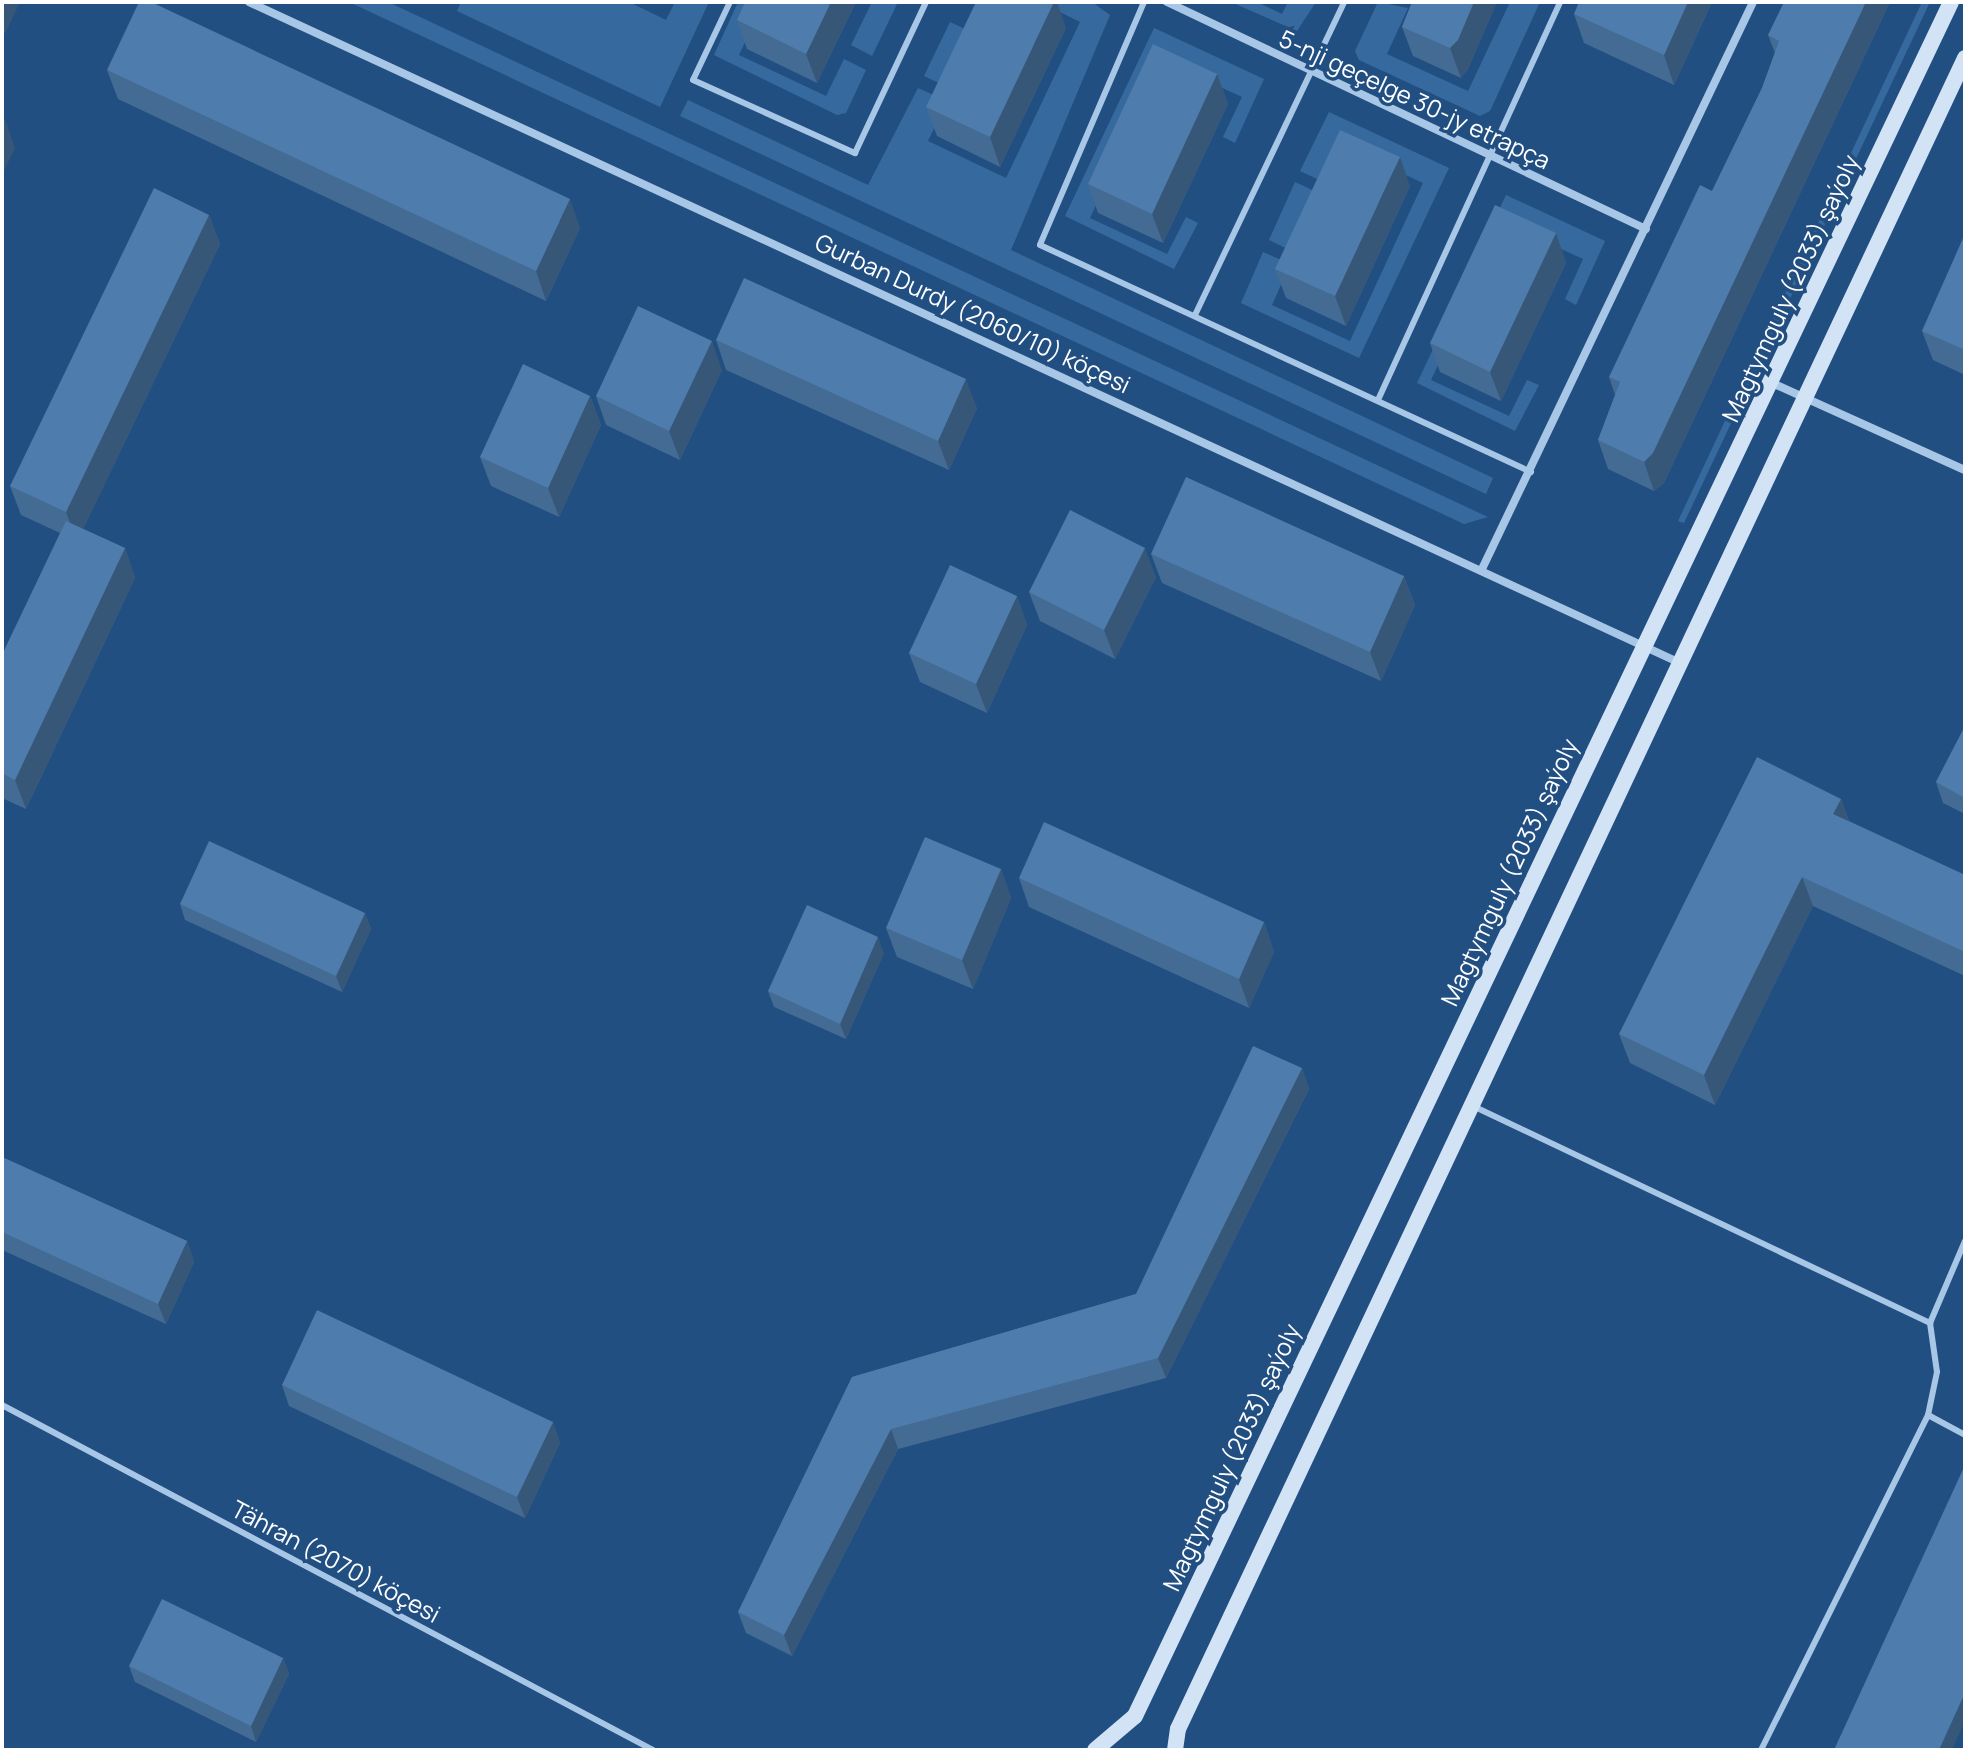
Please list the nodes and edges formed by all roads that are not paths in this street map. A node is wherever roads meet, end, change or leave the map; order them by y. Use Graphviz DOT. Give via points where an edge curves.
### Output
graph roads {
  1 [pos="249,2"];
  2 [pos="730,2"];
  3 [pos="926,2"];
  4 [pos="1144,2"];
  5 [pos="1167,2"];
  6 [pos="1344,2"];
  7 [pos="1560,2"];
  8 [pos="1753,2"];
  9 [pos="1951,2"];
  10 [pos="1965,58"];
  11 [pos="1310,73"];
  12 [pos="1489,157"];
  13 [pos="1646,229"];
  14 [pos="1195,315"];
  15 [pos="1772,383"];
  16 [pos="1807,396"];
  17 [pos="1378,400"];
  18 [pos="1965,470"];
  19 [pos="1531,472"];
  20 [pos="1482,569"];
  21 [pos="1644,646"];
  22 [pos="1680,663"];
  23 [pos="1471,1105"];
  24 [pos="1965,1241"];
  25 [pos="1930,1323"];
  26 [pos="2,1405"];
  27 [pos="1928,1415"];
  28 [pos="1965,1435"];
  29 [pos="653,1750"];
  30 [pos="1095,1750"];
  31 [pos="1175,1750"];
  32 [pos="1761,1750"];
  1 -- 20 [label="street, Gurban Durdy (2060/10) köçesi"];
  2 -- 3 [label="lane" via="693,80 855,153"];
  4 -- 14 [label="lane" via="1040,245"];
  5 -- 11 [label="street, 5-nji geçelge 30-jy etrapça"];
  6 -- 11 [label="lane"];
  7 -- 12 [label="lane"];
  8 -- 13 [label="street"];
  9 -- 15 [label="main road, Magtymguly (2033) şaýoly"];
  10 -- 16 [label="main road"];
  11 -- 12 [label="street, 5-nji geçelge 30-jy etrapça"];
  11 -- 14 [label="lane"];
  12 -- 13 [label="street, 5-nji geçelge 30-jy etrapça"];
  12 -- 17 [label="lane"];
  13 -- 19 [label="street"];
  14 -- 17 [label="lane"];
  15 -- 16 [label="street"];
  15 -- 21 [label="main road, Magtymguly (2033) şaýoly"];
  16 -- 18 [label="street"];
  16 -- 22 [label="main road"];
  17 -- 19 [label="lane"];
  19 -- 20 [label="street"];
  20 -- 21 [label="street, Gurban Durdy (2060/10) köçesi"];
  21 -- 22 [label="street, Gurban Durdy (2060/10) köçesi"];
  21 -- 30 [label="main road, Magtymguly (2033) şaýoly" via="1135,1716"];
  22 -- 23 [label="main road"];
  23 -- 25 [label="lane"];
  23 -- 31 [label="main road" via="1178,1729"];
  24 -- 25 [label="lane"];
  25 -- 27 [label="lane" via="1937,1372"];
  26 -- 29 [label="lane, Tähran (2070) köçesi"];
  27 -- 28 [label="lane"];
  27 -- 32 [label="lane"];
}
